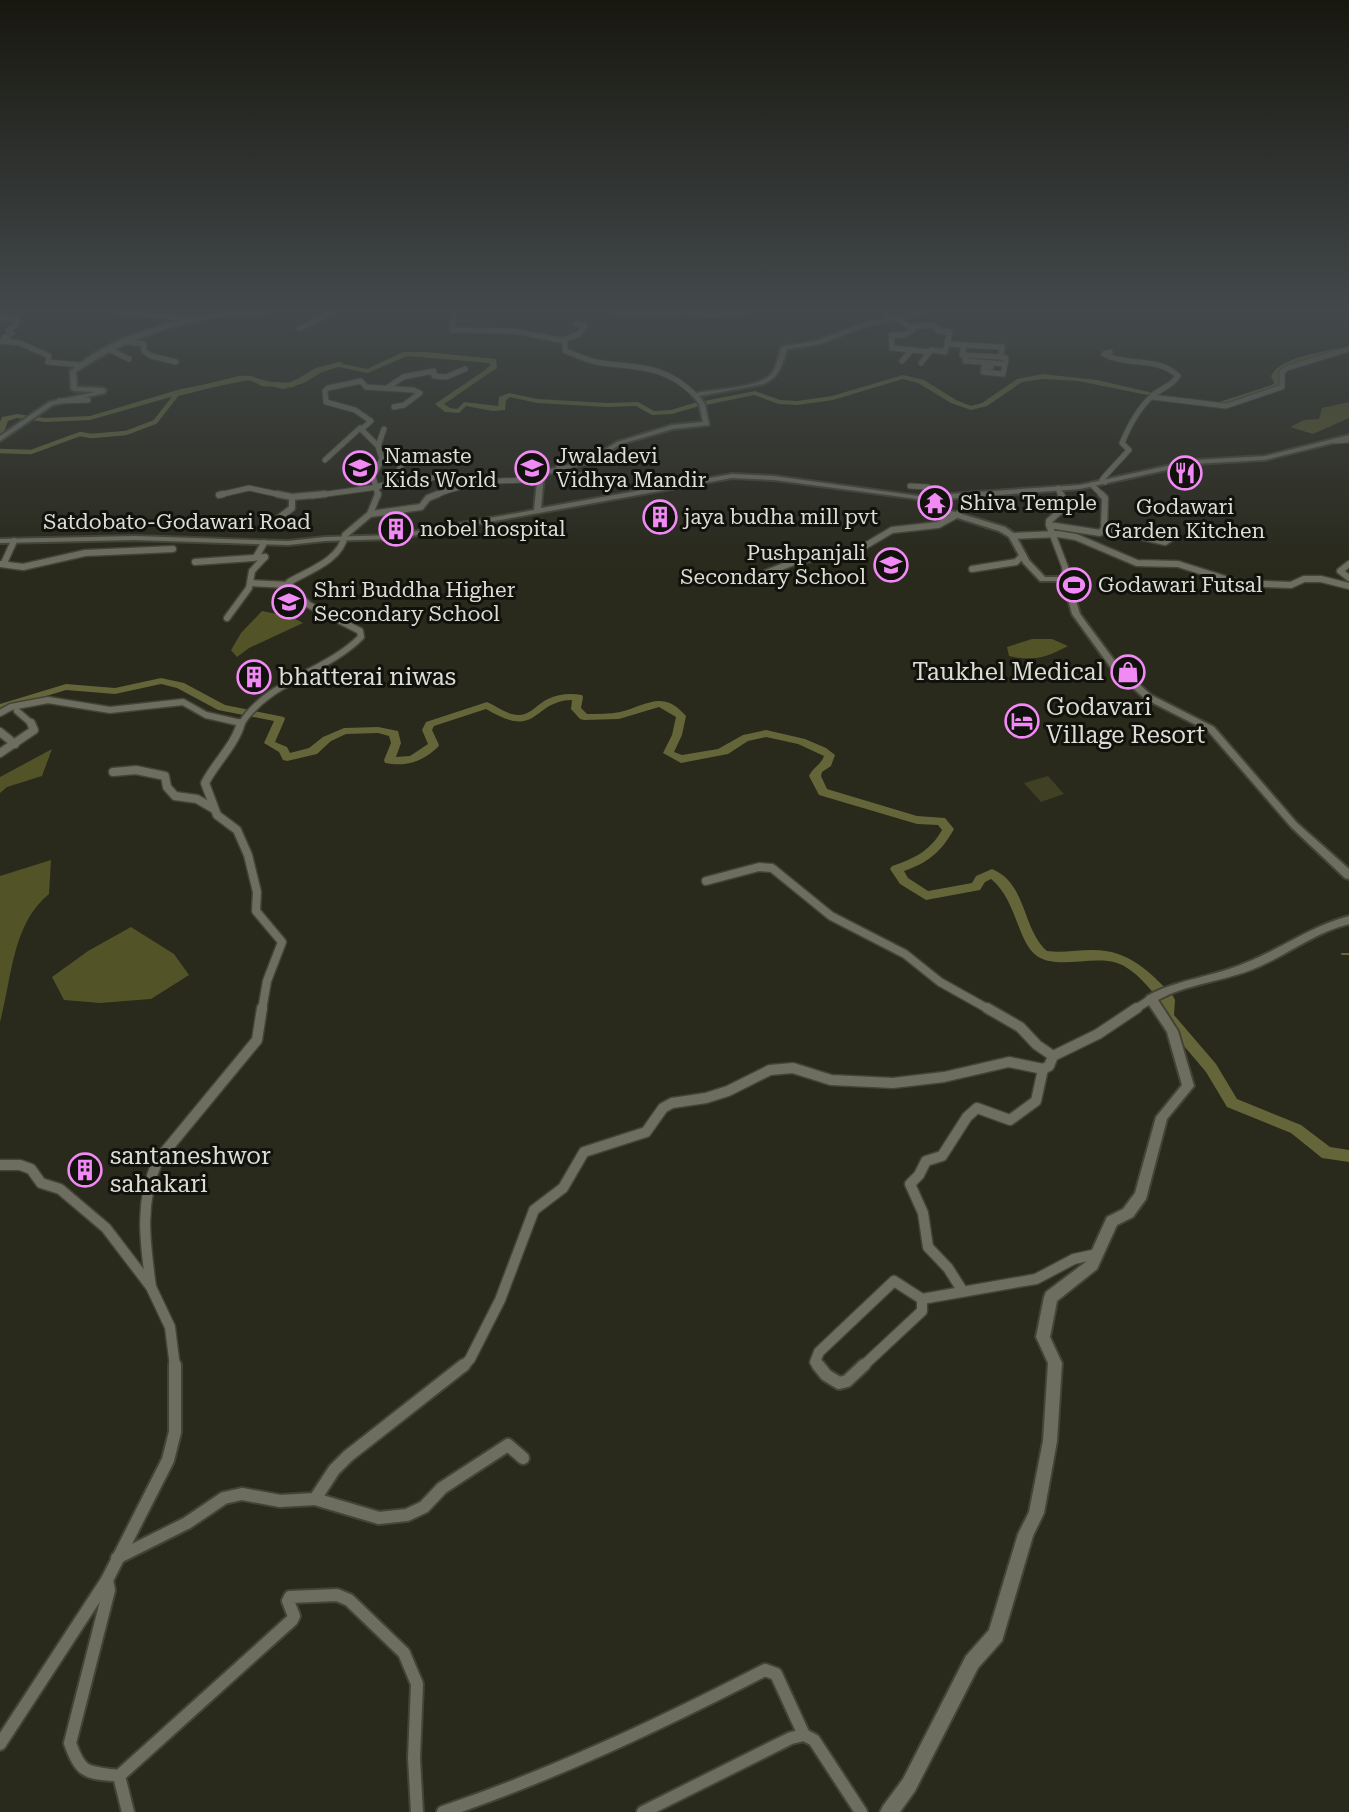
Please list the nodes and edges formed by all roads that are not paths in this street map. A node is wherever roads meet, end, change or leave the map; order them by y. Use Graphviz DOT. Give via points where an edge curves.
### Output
graph roads {
  1 [pos="696,396"];
  2 [pos="79,397"];
  3 [pos="326,397"];
  4 [pos="414,397"];
  5 [pos="1152,397"];
  6 [pos="1250,397"];
  7 [pos="88,400"];
  8 [pos="59,401"];
  9 [pos="394,407"];
  10 [pos="362,429"];
  11 [pos="384,429"];
  12 [pos="0,439"];
  13 [pos="1349,439"];
  14 [pos="378,446"];
  15 [pos="382,459"];
  16 [pos="325,460"];
  17 [pos="559,467"];
  18 [pos="399,470"];
  19 [pos="541,474"];
  20 [pos="580,475"];
  21 [pos="1105,482"];
  22 [pos="1092,485"];
  23 [pos="378,486"];
  24 [pos="910,486"];
  25 [pos="1058,488"];
  26 [pos="446,491"];
  27 [pos="219,495"];
  28 [pos="292,497"];
  29 [pos="929,498"];
  30 [pos="537,512"];
  31 [pos="370,514"];
  32 [pos="958,514"];
  33 [pos="279,518"];
  34 [pos="1049,525"];
  35 [pos="1104,528"];
  36 [pos="1171,533"];
  37 [pos="1052,534"];
  38 [pos="1012,536"];
  39 [pos="181,538"];
  40 [pos="344,538"];
  41 [pos="0,541"];
  42 [pos="14,541"];
  43 [pos="264,543"];
  44 [pos="1023,555"];
  45 [pos="256,557"];
  46 [pos="195,562"];
  47 [pos="2,563"];
  48 [pos="1349,564"];
  49 [pos="972,569"];
  50 [pos="1349,578"];
  51 [pos="1066,579"];
  52 [pos="746,581"];
  53 [pos="251,583"];
  54 [pos="289,585"];
  55 [pos="1349,586"];
  56 [pos="227,618"];
  57 [pos="17,712"];
  58 [pos="0,713"];
  59 [pos="241,723"];
  60 [pos="0,732"];
  61 [pos="15,744"];
  62 [pos="0,753"];
  63 [pos="113,772"];
  64 [pos="215,810"];
  65 [pos="1349,875"];
  66 [pos="706,881"];
  67 [pos="1349,920"];
  68 [pos="1158,995"];
  69 [pos="1053,1056"];
  70 [pos="1043,1069"];
  71 [pos="0,1165"];
  72 [pos="1097,1254"];
  73 [pos="151,1287"];
  74 [pos="962,1290"];
  75 [pos="922,1299"];
  76 [pos="523,1458"];
  77 [pos="316,1499"];
  78 [pos="117,1558"];
  79 [pos="107,1580"];
  80 [pos="804,1735"];
  81 [pos="0,1744"];
  82 [pos="119,1776"];
  83 [pos="128,1812"];
  84 [pos="417,1812"];
  85 [pos="443,1812"];
  86 [pos="643,1812"];
  87 [pos="861,1812"];
  88 [pos="889,1812"];
  1 -- 17 [label="street" via="707,424 672,427 619,443 590,461"];
  2 -- 8 [label="street"];
  3 -- 10 [label="street" via="326,402 355,410 370,421"];
  4 -- 9 [label="street"];
  5 -- 6 [label="street" via="1220,406"];
  5 -- 21 [label="street" via="1133,416 1122,443 1129,450 1106,473"];
  7 -- 8 [label="street"];
  8 -- 12 [label="street"];
  10 -- 14 [label="street"];
  10 -- 16 [label="street" via="353,431"];
  11 -- 14 [label="street"];
  13 -- 21 [label="street, Satdobato-Godawari Road" via="1265,458 1194,462"];
  14 -- 15 [label="street"];
  15 -- 18 [label="street" via="403,462"];
  15 -- 23 [label="street" via="373,476"];
  17 -- 19 [label="street"];
  17 -- 20 [label="street" via="564,477"];
  19 -- 26 [label="street"];
  19 -- 30 [label="street"];
  21 -- 22 [label="street, Satdobato-Godawari Road"];
  22 -- 25 [label="street, Satdobato-Godawari Road"];
  22 -- 35 [label="street" via="1105,498"];
  23 -- 26 [label="street" via="437,477"];
  23 -- 28 [label="street"];
  23 -- 31 [label="street" via="378,499"];
  24 -- 29 [label="street" via="928,487"];
  25 -- 29 [label="street, Satdobato-Godawari Road"];
  25 -- 34 [label="street" via="1066,506"];
  26 -- 31 [label="street" via="428,498 421,507"];
  27 -- 28 [label="street" via="249,488"];
  28 -- 33 [label="street" via="292,508"];
  29 -- 30 [label="street, Satdobato-Godawari Road" via="732,476"];
  29 -- 32 [label="street" via="932,507"];
  30 -- 40 [label="street, Satdobato-Godawari Road" via="407,535"];
  31 -- 40 [label="street"];
  32 -- 38 [label="street" via="995,525"];
  32 -- 52 [label="street" via="932,528 889,531 875,544 856,551 798,561"];
  34 -- 35 [label="street" via="1098,534"];
  34 -- 37 [label="street"];
  35 -- 36 [label="street" via="1165,542"];
  37 -- 38 [label="street"];
  37 -- 51 [label="street"];
  37 -- 55 [label="street" via="1076,537 1137,563 1178,564 1238,583 1291,585 1321,579"];
  38 -- 44 [label="street"];
  39 -- 42 [label="street, Satdobato-Godawari Road"];
  39 -- 43 [label="street, Satdobato-Godawari Road"];
  39 -- 47 [label="street" via="172,550 85,553 23,567"];
  40 -- 43 [label="street, Satdobato-Godawari Road"];
  40 -- 54 [label="street" via="337,555 311,567"];
  41 -- 42 [label="street, Satdobato-Godawari Road"];
  42 -- 47 [label="street"];
  43 -- 45 [label="street"];
  44 -- 49 [label="street" via="1016,562"];
  44 -- 51 [label="street" via="1043,579"];
  45 -- 46 [label="street"];
  45 -- 53 [label="street" via="265,557 253,571"];
  48 -- 50 [label="street" via="1339,571"];
  51 -- 65 [label="street" via="1076,614 1114,666 1148,697 1211,729 1294,825"];
  53 -- 54 [label="street"];
  53 -- 56 [label="street"];
  54 -- 59 [label="street" via="306,602 360,631 361,637 344,654 275,688"];
  57 -- 61 [label="street" via="34,730"];
  58 -- 59 [label="street" via="48,700 110,710 183,702 206,715"];
  59 -- 64 [label="street" via="205,783"];
  60 -- 61 [label="street"];
  61 -- 62 [label="street"];
  63 -- 64 [label="street" via="136,770 165,776 175,796 197,799"];
  64 -- 73 [label="street" via="241,838 254,874 256,911 282,942 267,981 257,1040 150,1175 142,1212"];
  66 -- 69 [label="street" via="763,865 772,868 831,916 905,954 940,982 1020,1027"];
  67 -- 68 [label="street" via="1330,924 1249,967"];
  68 -- 69 [label="street" via="1098,1034"];
  68 -- 72 [label="street" via="1188,1086 1162,1117 1141,1195 1128,1213 1112,1221"];
  69 -- 70 [label="street"];
  70 -- 74 [label="street" via="1036,1101 1010,1120 976,1108 942,1156 926,1161 910,1184 923,1213 928,1247"];
  70 -- 77 [label="street" via="1009,1062 893,1083 831,1080 804,1069 770,1070 728,1091 672,1103 646,1132 583,1152 563,1188 534,1210 500,1300 470,1359 348,1456"];
  71 -- 73 [label="street" via="31,1169 41,1184 53,1185 80,1206 106,1228"];
  72 -- 74 [label="street" via="1074,1259 1036,1279"];
  72 -- 88 [label="street" via="1092,1265 1051,1297 1043,1337 1055,1363 1051,1441 1036,1513 996,1635 972,1662 909,1785"];
  73 -- 78 [label="street" via="170,1327 176,1377 175,1432 169,1460"];
  74 -- 75 [label="street"];
  75 -- 75 [label="street" via="922,1311 847,1381 839,1383 815,1362 819,1352 894,1281"];
  76 -- 77 [label="street" via="508,1445 407,1515 379,1518"];
  77 -- 78 [label="street" via="280,1502 242,1494 224,1498 187,1523"];
  78 -- 79 [label="street"];
  79 -- 81 [label="street"];
  79 -- 82 [label="street" via="109,1590 70,1743 77,1766 88,1774"];
  80 -- 85 [label="street" via="776,1674 765,1670 626,1740"];
  80 -- 86 [label="street"];
  80 -- 87 [label="street" via="814,1740"];
  82 -- 83 [label="street"];
  82 -- 84 [label="street" via="292,1620 290,1597 337,1595 349,1600 404,1653 417,1684"];
}
